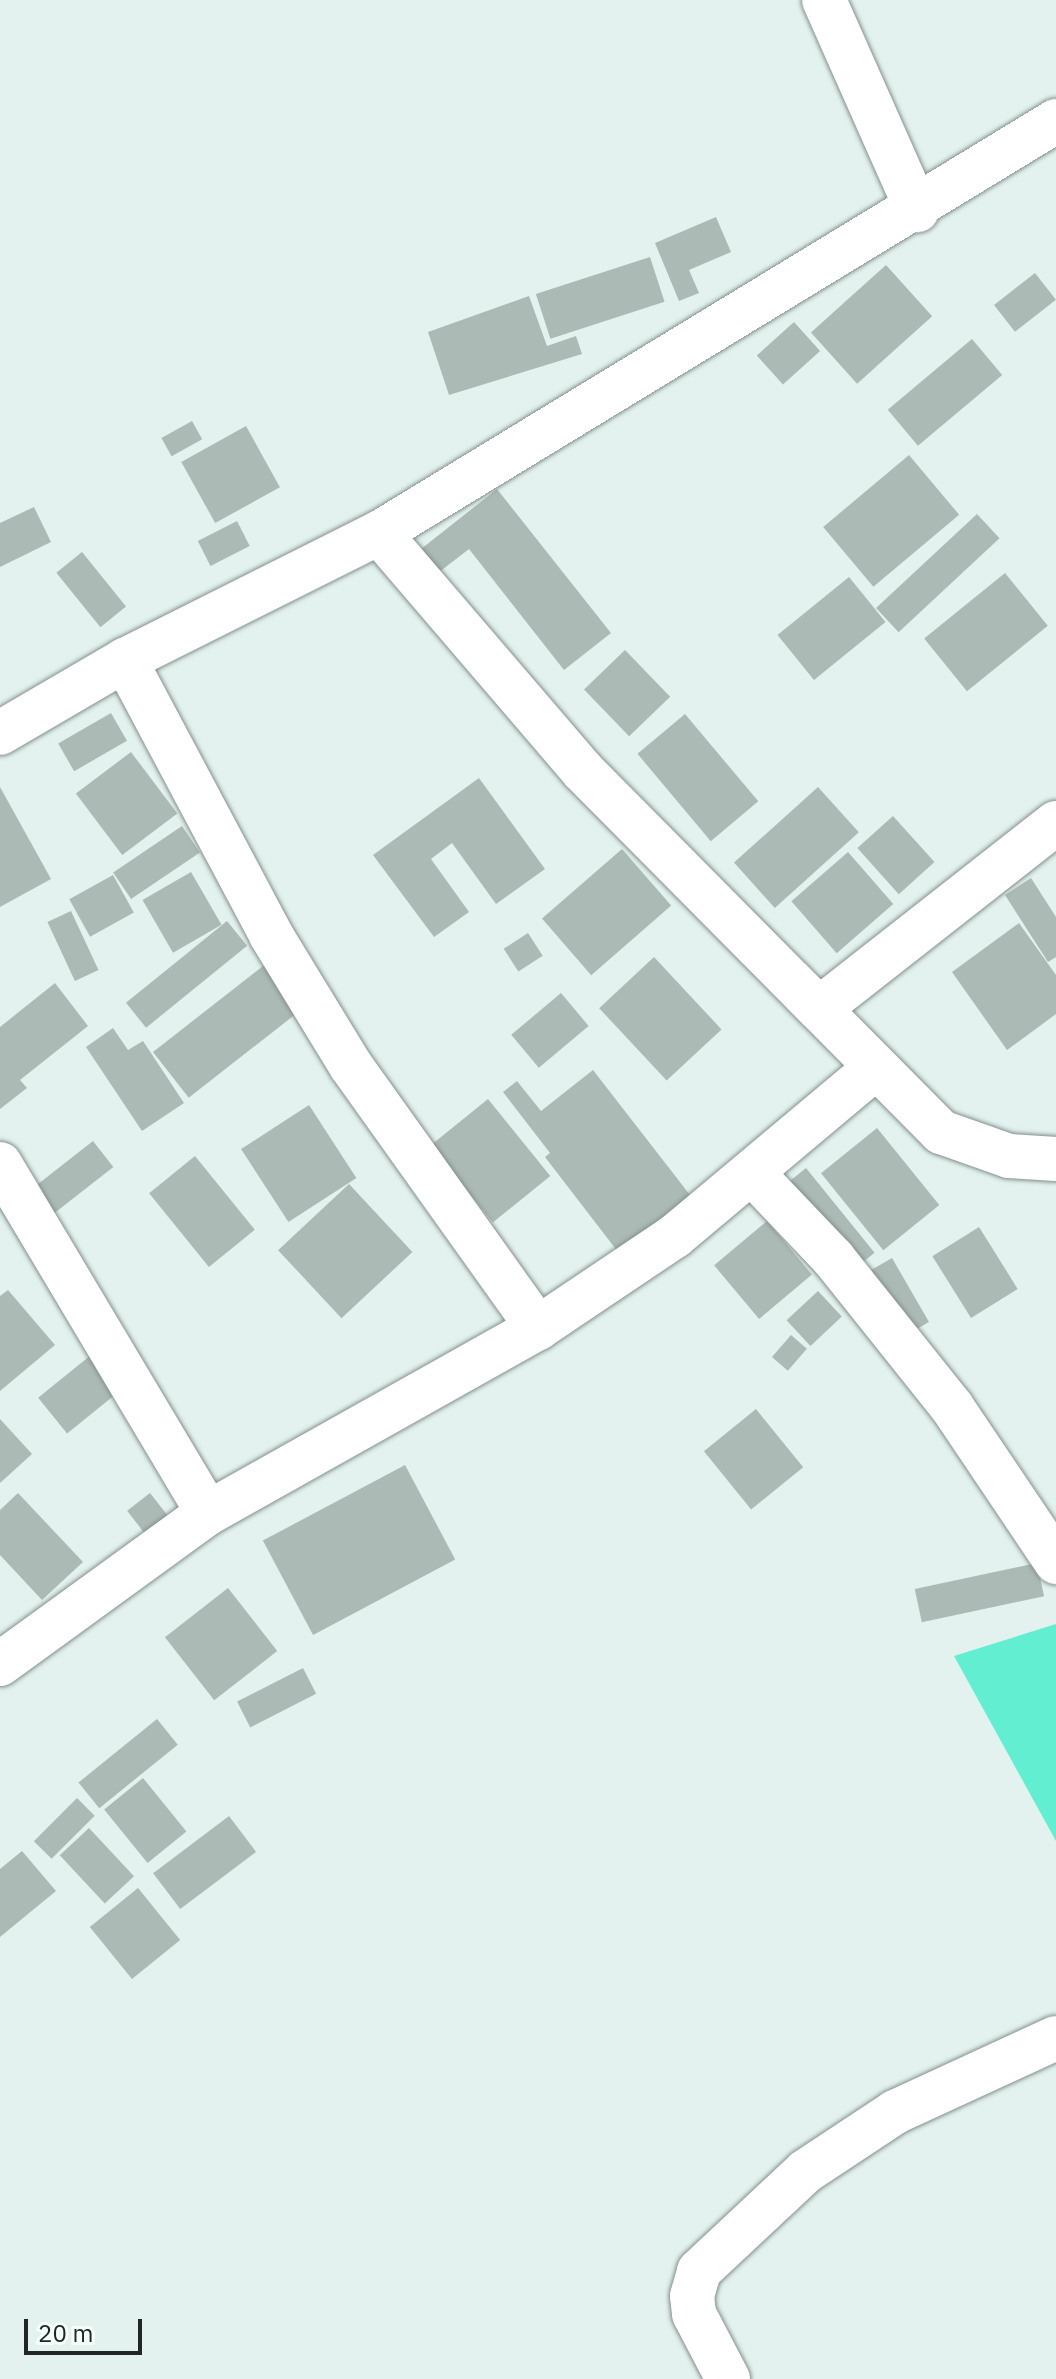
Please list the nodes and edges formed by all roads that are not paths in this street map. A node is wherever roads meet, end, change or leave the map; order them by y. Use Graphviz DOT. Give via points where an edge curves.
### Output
graph roads {
  1 [pos="824,0"];
  2 [pos="1052,130"];
  3 [pos="917,210"];
  4 [pos="379,533"];
  5 [pos="125,660"];
  6 [pos="0,733"];
  7 [pos="1056,823"];
  8 [pos="820,1008"];
  9 [pos="874,1069"];
  10 [pos="1056,1159"];
  11 [pos="0,1164"];
  12 [pos="754,1175"];
  13 [pos="538,1328"];
  14 [pos="208,1513"];
  15 [pos="1056,1562"];
  16 [pos="0,1664"];
  17 [pos="1056,2038"];
  18 [pos="728,2379"];
  1 -- 3 [label="street"];
  2 -- 3 [label="street"];
  3 -- 4 [label="street" via="616,385"];
  4 -- 5 [label="street"];
  4 -- 8 [label="street" via="582,770"];
  5 -- 6 [label="street"];
  5 -- 13 [label="street" via="271,935 351,1066"];
  7 -- 8 [label="street"];
  8 -- 9 [label="street"];
  9 -- 10 [label="street" via="941,1132 1009,1156"];
  9 -- 12 [label="street"];
  11 -- 14 [label="street"];
  12 -- 13 [label="street" via="675,1236"];
  12 -- 15 [label="street" via="833,1258 952,1407"];
  13 -- 14 [label="street"];
  14 -- 16 [label="street" via="73,1606"];
  17 -- 18 [label="street" via="895,2112 806,2171 699,2271 692,2296 694,2314"];
}
